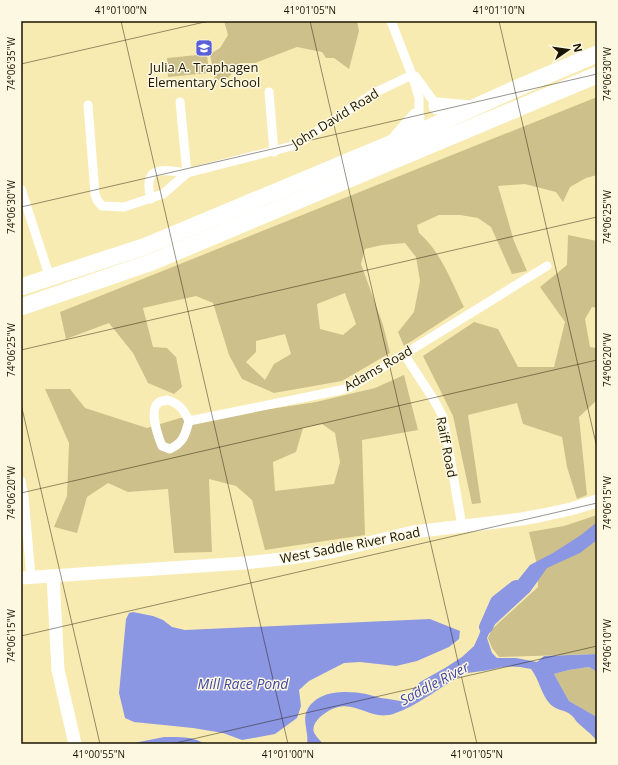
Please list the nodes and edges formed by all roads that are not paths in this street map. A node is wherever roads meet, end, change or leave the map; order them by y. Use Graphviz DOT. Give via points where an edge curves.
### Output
graph roads {
  1 [pos="391,21"];
  2 [pos="597,54"];
  3 [pos="412,75"];
  4 [pos="597,75"];
  5 [pos="269,92"];
  6 [pos="180,102"];
  7 [pos="88,106"];
  8 [pos="437,106"];
  9 [pos="472,109"];
  10 [pos="416,117"];
  11 [pos="394,142"];
  12 [pos="274,152"];
  13 [pos="187,173"];
  14 [pos="21,189"];
  15 [pos="151,199"];
  16 [pos="548,266"];
  17 [pos="50,278"];
  18 [pos="21,287"];
  19 [pos="21,307"];
  20 [pos="404,354"];
  21 [pos="189,421"];
  22 [pos="22,485"];
  23 [pos="597,500"];
  24 [pos="462,526"];
  25 [pos="53,576"];
  26 [pos="26,578"];
  27 [pos="75,744"];
  1 -- 3 [label="street"];
  2 -- 9 [label="highway"];
  3 -- 8 [label="street"];
  3 -- 10 [label="street" via="420,104 420,112"];
  3 -- 12 [label="street, John David Road" via="374,93 304,140"];
  4 -- 19 [label="highway" via="152,262"];
  5 -- 12 [label="street"];
  6 -- 13 [label="street"];
  7 -- 15 [label="street, John David Road" via="97,200 102,206 124,207"];
  8 -- 9 [label="highway"];
  9 -- 11 [label="highway"];
  10 -- 11 [label="highway"];
  11 -- 17 [label="highway" via="146,246"];
  12 -- 13 [label="street, John David Road"];
  13 -- 15 [label="street, John David Road" via="163,194"];
  13 -- 15 [label="street, John David Road" via="157,171 150,178 148,186"];
  14 -- 17 [label="street"];
  16 -- 20 [label="street, Adams Road"];
  17 -- 18 [label="highway"];
  20 -- 21 [label="street, Adams Road" via="351,387"];
  20 -- 24 [label="street, Raiff Road" via="443,417"];
  21 -- 21 [label="street" via="184,410 175,402 159,402 154,413 156,431 162,446 170,448 178,445 183,439"];
  22 -- 26 [label="street"];
  23 -- 24 [label="main road, West Saddle River Road" via="543,516"];
  24 -- 25 [label="main road, West Saddle River Road" via="413,532 335,551 245,564"];
  25 -- 26 [label="main road, West Saddle River Road"];
  25 -- 27 [label="main road" via="58,670"];
}
